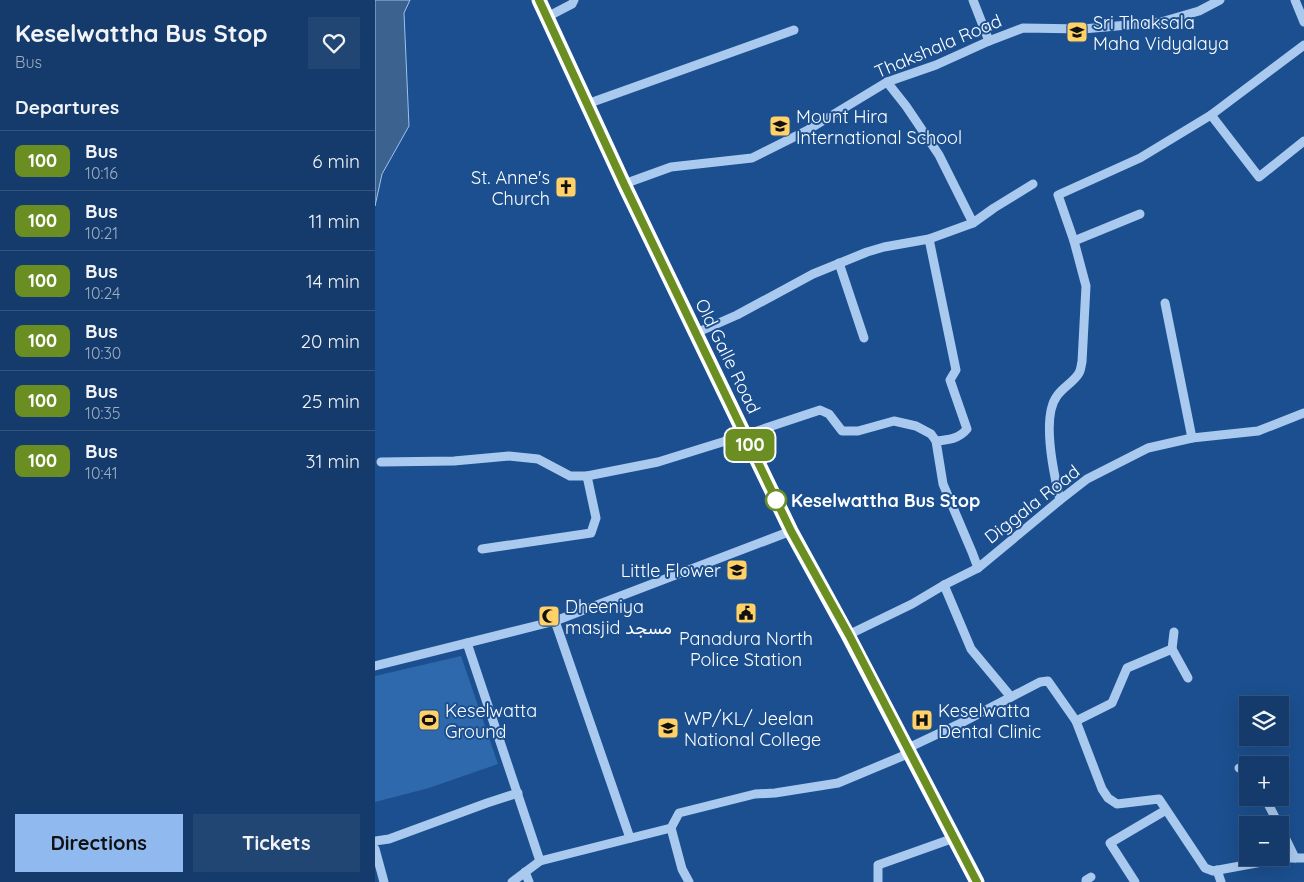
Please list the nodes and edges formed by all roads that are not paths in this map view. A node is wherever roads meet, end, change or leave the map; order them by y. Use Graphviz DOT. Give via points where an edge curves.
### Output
graph roads {
  1 [pos="539,0"];
  2 [pos="574,0"];
  3 [pos="973,0"];
  4 [pos="1220,0"];
  5 [pos="1299,3"];
  6 [pos="547,17"];
  7 [pos="1304,22"];
  8 [pos="794,30"];
  9 [pos="989,42"];
  10 [pos="1304,45"];
  11 [pos="887,82"];
  12 [pos="587,104"];
  13 [pos="1211,115"];
  14 [pos="1304,141"];
  15 [pos="624,184"];
  16 [pos="1033,184"];
  17 [pos="1140,214"];
  18 [pos="973,223"];
  19 [pos="929,239"];
  20 [pos="1074,241"];
  21 [pos="839,264"];
  22 [pos="1165,303"];
  23 [pos="696,333"];
  24 [pos="864,338"];
  25 [pos="1304,413"];
  26 [pos="745,435"];
  27 [pos="1192,438"];
  28 [pos="936,441"];
  29 [pos="381,462"];
  30 [pos="587,476"];
  31 [pos="1060,500"];
  32 [pos="791,531"];
  33 [pos="482,549"];
  34 [pos="978,568"];
  35 [pos="944,585"];
  36 [pos="555,621"];
  37 [pos="1174,632"];
  38 [pos="849,635"];
  39 [pos="467,643"];
  40 [pos="1172,649"];
  41 [pos="375,666"];
  42 [pos="1189,678"];
  43 [pos="1011,697"];
  44 [pos="1076,721"];
  45 [pos="909,750"];
  46 [pos="518,793"];
  47 [pos="1166,810"];
  48 [pos="671,828"];
  49 [pos="630,838"];
  50 [pos="954,838"];
  51 [pos="375,841"];
  52 [pos="1289,841"];
  53 [pos="375,849"];
  54 [pos="1300,858"];
  55 [pos="540,861"];
  56 [pos="1217,870"];
  57 [pos="525,872"];
  58 [pos="380,876"];
  59 [pos="512,882"];
  60 [pos="529,882"];
  61 [pos="689,882"];
  62 [pos="878,882"];
  63 [pos="977,882"];
  64 [pos="1135,882"];
  65 [pos="1221,882"];
  1 -- 6 [label="highway, Old Galle Road"];
  2 -- 6 [label="street"];
  3 -- 9 [label="street"];
  4 -- 9 [label="street, Thakshala Road" via="1199,12 1161,22 1083,29 1023,28"];
  5 -- 7 [label="street"];
  6 -- 12 [label="highway, Old Galle Road"];
  8 -- 12 [label="street"];
  9 -- 11 [label="street, Thakshala Road"];
  10 -- 13 [label="street"];
  11 -- 15 [label="street, Thakshala Road" via="806,131 752,158 671,167"];
  11 -- 18 [label="street" via="939,155"];
  12 -- 15 [label="highway, Old Galle Road"];
  13 -- 14 [label="street" via="1259,177"];
  13 -- 20 [label="street" via="1140,158 1058,195"];
  15 -- 23 [label="highway, Old Galle Road"];
  16 -- 18 [label="street"];
  17 -- 20 [label="street"];
  18 -- 19 [label="street"];
  19 -- 21 [label="street" via="884,247"];
  19 -- 28 [label="street" via="956,370 950,380 967,429 962,435"];
  20 -- 31 [label="street" via="1086,286 1082,362 1079,373 1056,396 1049,430"];
  21 -- 23 [label="street"];
  21 -- 24 [label="street"];
  22 -- 27 [label="street"];
  23 -- 26 [label="highway, Old Galle Road"];
  25 -- 27 [label="street, Diggala Road" via="1258,431"];
  26 -- 28 [label="street" via="820,410 829,414 842,431 858,431 894,421 915,426 931,434"];
  26 -- 30 [label="street" via="658,462"];
  26 -- 32 [label="highway, Old Galle Road"];
  27 -- 31 [label="street, Diggala Road" via="1148,448 1087,479"];
  28 -- 34 [label="street" via="943,484"];
  29 -- 30 [label="street" via="509,456 538,460 570,476"];
  30 -- 33 [label="street" via="596,518 591,533"];
  31 -- 34 [label="street, Diggala Road"];
  32 -- 36 [label="street"];
  32 -- 38 [label="highway, Old Galle Road"];
  34 -- 35 [label="street, Diggala Road"];
  35 -- 38 [label="street, Diggala Road"];
  35 -- 43 [label="street" via="971,648"];
  36 -- 39 [label="street"];
  36 -- 49 [label="street"];
  37 -- 40 [label="street"];
  38 -- 45 [label="highway, Old Galle Road"];
  39 -- 41 [label="street"];
  39 -- 46 [label="street"];
  40 -- 42 [label="street"];
  40 -- 44 [label="street" via="1127,668 1112,703"];
  43 -- 44 [label="street" via="1048,681"];
  43 -- 45 [label="street"];
  44 -- 47 [label="street" via="1108,798 1117,804 1159,799"];
  45 -- 48 [label="street" via="838,783 775,794 755,794 679,812"];
  45 -- 50 [label="highway, Old Galle Road"];
  46 -- 51 [label="street" via="389,839"];
  46 -- 55 [label="street"];
  47 -- 56 [label="street" via="1205,868"];
  47 -- 64 [label="street" via="1110,843"];
  48 -- 49 [label="street"];
  48 -- 61 [label="street" via="682,869"];
  49 -- 55 [label="street"];
  50 -- 62 [label="street" via="878,865"];
  50 -- 63 [label="highway, Old Galle Road"];
  52 -- 54 [label="street"];
  53 -- 58 [label="street"];
  54 -- 56 [label="street"];
  55 -- 57 [label="street"];
  56 -- 65 [label="street"];
  57 -- 59 [label="street"];
  57 -- 60 [label="street"];
}
